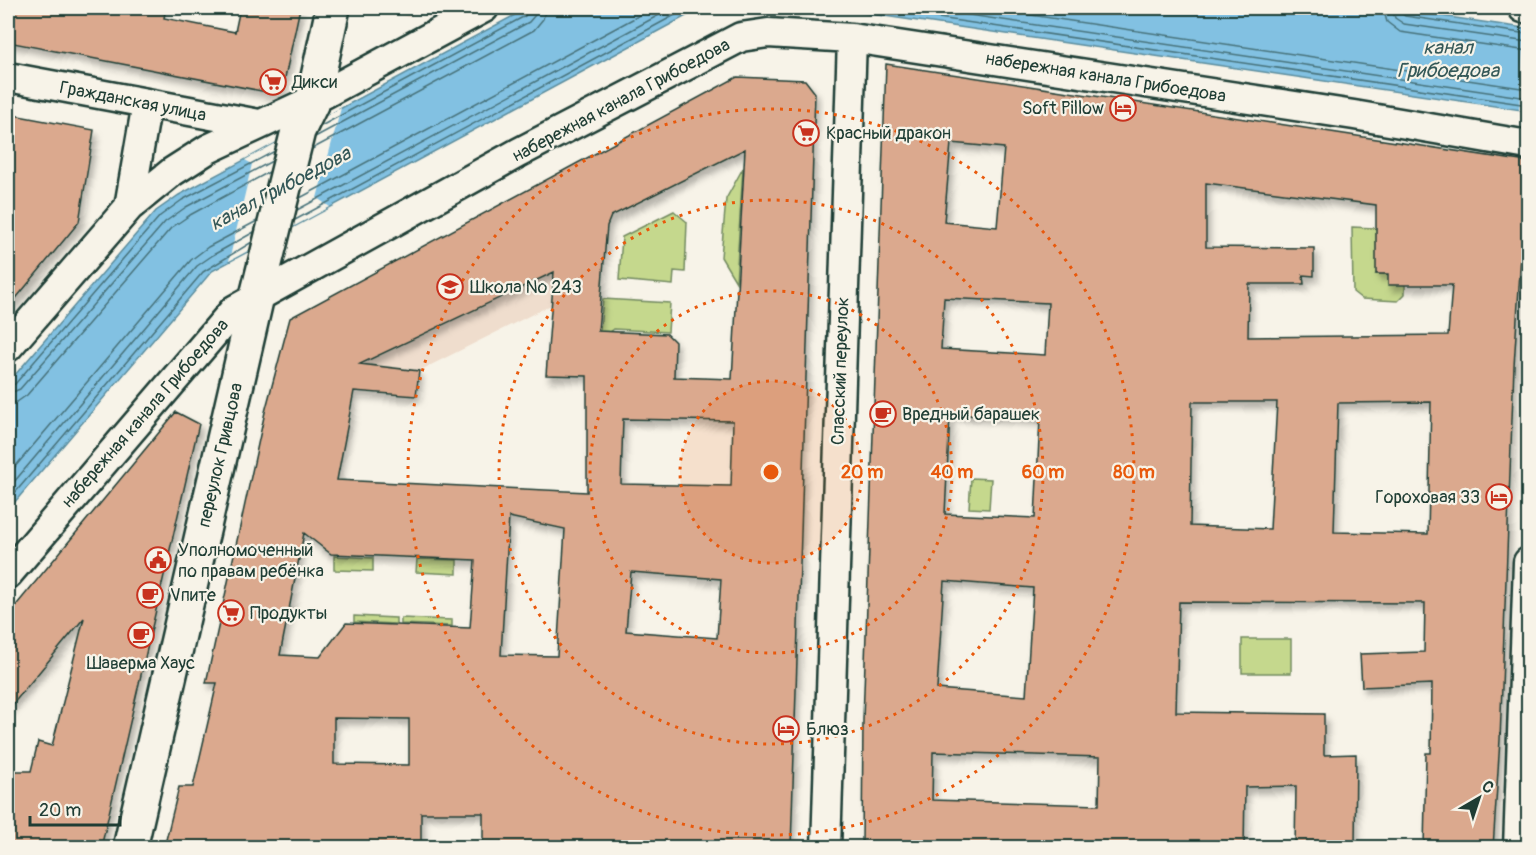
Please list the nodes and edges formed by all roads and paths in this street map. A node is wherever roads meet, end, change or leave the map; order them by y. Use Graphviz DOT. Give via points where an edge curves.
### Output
graph roads {
  1 [pos="333,8"];
  2 [pos="484,8"];
  3 [pos="1523,8"];
  4 [pos="1528,9"];
  5 [pos="852,38"];
  6 [pos="8,77"];
  7 [pos="313,100"];
  8 [pos="147,104"];
  9 [pos="259,124"];
  10 [pos="1528,145"];
  11 [pos="129,207"];
  12 [pos="257,296"];
  13 [pos="8,347"];
  14 [pos="1528,562"];
  15 [pos="8,574"];
  16 [pos="130,848"];
  17 [pos="826,848"];
  18 [pos="1518,848"];
  1 -- 7 [label="main road"];
  2 -- 7 [label="street"];
  3 -- 4 [label="street"];
  5 -- 10 [label="street, набережная канала Грибоедова"];
  5 -- 12 [label="street, набережная канала Грибоедова" via="768,33 741,38 518,153"];
  5 -- 17 [label="street, Спасский переулок"];
  6 -- 8 [label="street, Гражданская улица"];
  7 -- 9 [label="street"];
  7 -- 12 [label="main road, переулок Гривцова" via="298,131"];
  8 -- 9 [label="street, Гражданская улица"];
  8 -- 11 [label="street"];
  9 -- 11 [label="street" via="208,149"];
  11 -- 13 [label="street"];
  12 -- 15 [label="street, набережная канала Грибоедова" via="234,310"];
  12 -- 16 [label="main road, переулок Гривцова"];
  14 -- 18 [label="street"];
}
